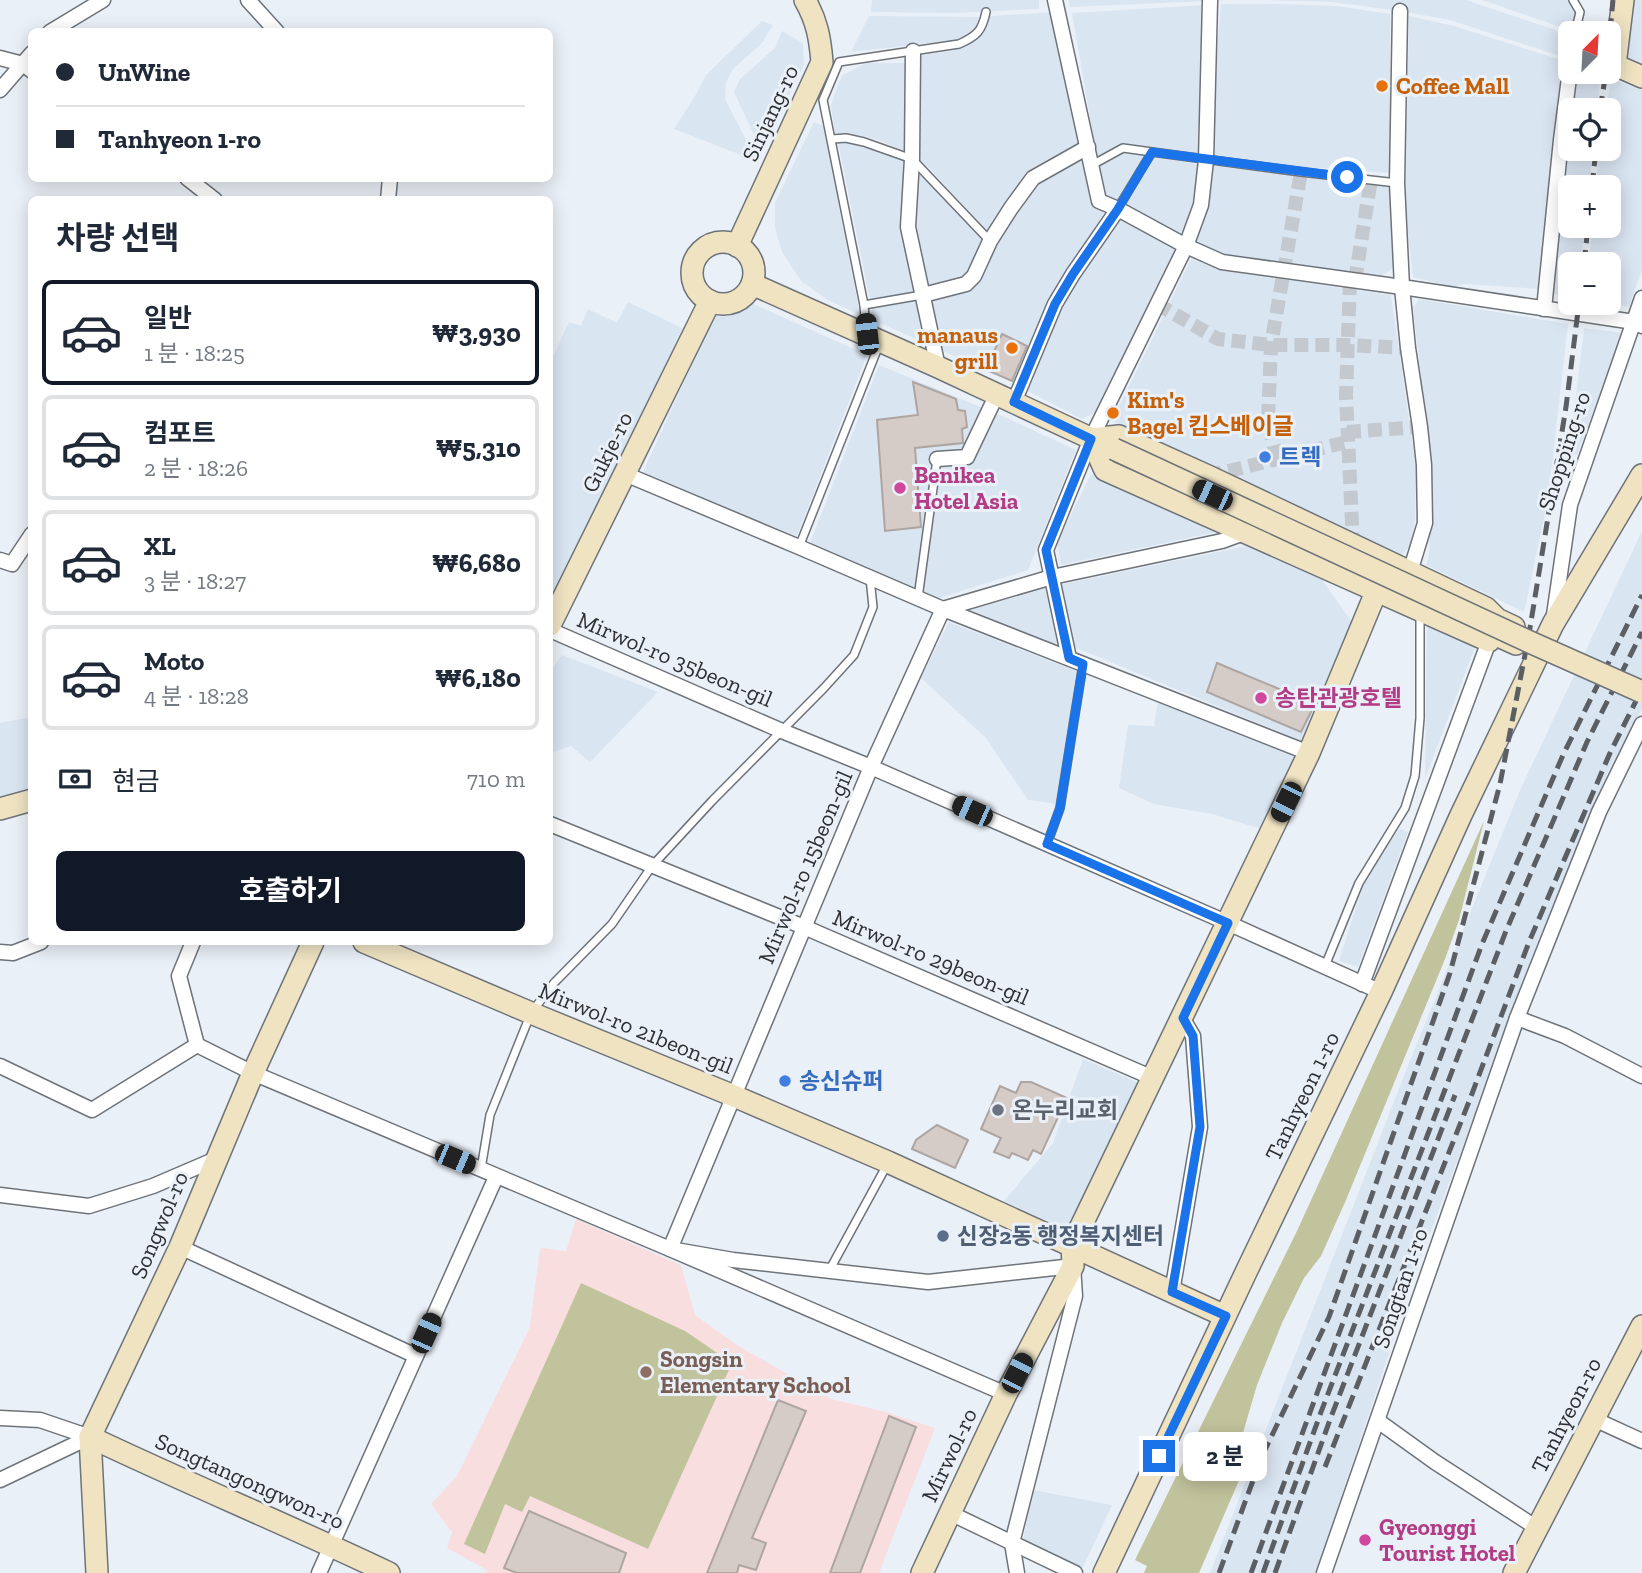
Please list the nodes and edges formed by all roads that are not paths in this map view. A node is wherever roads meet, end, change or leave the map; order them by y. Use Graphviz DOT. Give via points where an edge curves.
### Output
graph roads {
  1 [pos="103,0"];
  2 [pos="248,0"];
  3 [pos="805,0"];
  4 [pos="1055,0"];
  5 [pos="1573,0"];
  6 [pos="1623,0"];
  7 [pos="1210,1"];
  8 [pos="1400,10"];
  9 [pos="986,12"];
  10 [pos="1578,21"];
  11 [pos="1619,21"];
  12 [pos="57,28"];
  13 [pos="273,28"];
  14 [pos="913,51"];
  15 [pos="0,58"];
  16 [pos="28,62"];
  17 [pos="28,63"];
  18 [pos="1621,68"];
  19 [pos="1642,76"];
  20 [pos="1568,84"];
  21 [pos="0,90"];
  22 [pos="832,139"];
  23 [pos="1088,147"];
  24 [pos="1152,152"];
  25 [pos="912,159"];
  26 [pos="1206,160"];
  27 [pos="1091,165"];
  28 [pos="192,182"];
  29 [pos="1397,183"];
  30 [pos="210,196"];
  31 [pos="1118,209"];
  32 [pos="990,241"];
  33 [pos="737,246"];
  34 [pos="1186,246"];
  35 [pos="752,284"];
  36 [pos="1402,287"];
  37 [pos="923,295"];
  38 [pos="1642,298"];
  39 [pos="710,301"];
  40 [pos="864,305"];
  41 [pos="1544,309"];
  42 [pos="1638,324"];
  43 [pos="874,337"];
  44 [pos="938,366"];
  45 [pos="1005,398"];
  46 [pos="1091,439"];
  47 [pos="937,459"];
  48 [pos="625,474"];
  49 [pos="1642,475"];
  50 [pos="1244,533"];
  51 [pos="28,540"];
  52 [pos="799,547"];
  53 [pos="0,560"];
  54 [pos="1410,572"];
  55 [pos="1052,577"];
  56 [pos="870,578"];
  57 [pos="1376,592"];
  58 [pos="918,598"];
  59 [pos="943,609"];
  60 [pos="1420,610"];
  61 [pos="553,621"];
  62 [pos="553,628"];
  63 [pos="1545,639"];
  64 [pos="1489,642"];
  65 [pos="1076,661"];
  66 [pos="1642,692"];
  67 [pos="1642,724"];
  68 [pos="782,731"];
  69 [pos="1309,753"];
  70 [pos="872,767"];
  71 [pos="28,801"];
  72 [pos="0,809"];
  73 [pos="553,825"];
  74 [pos="1047,844"];
  75 [pos="652,866"];
  76 [pos="1228,923"];
  77 [pos="804,927"];
  78 [pos="33,945"];
  79 [pos="192,945"];
  80 [pos="312,945"];
  81 [pos="371,945"];
  82 [pos="0,952"];
  83 [pos="1325,967"];
  84 [pos="1372,988"];
  85 [pos="531,1013"];
  86 [pos="1183,1018"];
  87 [pos="1517,1018"];
  88 [pos="197,1045"];
  89 [pos="0,1066"];
  90 [pos="253,1073"];
  91 [pos="1642,1076"];
  92 [pos="1153,1078"];
  93 [pos="734,1096"];
  94 [pos="216,1159"];
  95 [pos="888,1162"];
  96 [pos="481,1170"];
  97 [pos="496,1177"];
  98 [pos="0,1195"];
  99 [pos="180,1247"];
  100 [pos="670,1249"];
  101 [pos="1073,1255"];
  102 [pos="829,1270"];
  103 [pos="1172,1292"];
  104 [pos="1226,1316"];
  105 [pos="1642,1326"];
  106 [pos="416,1356"];
  107 [pos="1006,1394"];
  108 [pos="0,1418"];
  109 [pos="1594,1419"];
  110 [pos="1378,1421"];
  111 [pos="90,1437"];
  112 [pos="1642,1441"];
  113 [pos="0,1480"];
  114 [pos="950,1513"];
  115 [pos="1537,1528"];
  116 [pos="1012,1543"];
  117 [pos="331,1546"];
  118 [pos="97,1573"];
  119 [pos="319,1573"];
  120 [pos="388,1573"];
  121 [pos="922,1573"];
  122 [pos="1017,1573"];
  123 [pos="1075,1573"];
  124 [pos="1104,1573"];
  125 [pos="1324,1573"];
  126 [pos="1514,1573"];
  1 -- 12 [label="street"];
  2 -- 13 [label="street"];
  3 -- 33 [label="street, Sinjang-ro" via="814,15 822,61"];
  4 -- 23 [label="street"];
  5 -- 10 [label="lane" via="1580,12"];
  6 -- 11 [label="street"];
  7 -- 26 [label="street"];
  8 -- 29 [label="street"];
  9 -- 14 [label="lane" via="975,36 959,44"];
  14 -- 22 [label="lane" via="839,62 822,100"];
  14 -- 25 [label="street"];
  15 -- 16 [label="street"];
  17 -- 21 [label="street"];
  18 -- 19 [label="street"];
  20 -- 41 [label="street"];
  22 -- 25 [label="lane" via="864,142"];
  22 -- 40 [label="lane"];
  23 -- 27 [label="street"];
  23 -- 32 [label="street" via="1033,178"];
  24 -- 26 [label="lane"];
  24 -- 27 [label="lane" via="1123,148"];
  24 -- 31 [label="lane"];
  25 -- 32 [label="lane"];
  25 -- 37 [label="street" via="908,228"];
  26 -- 29 [label="lane"];
  26 -- 34 [label="street" via="1201,205"];
  27 -- 31 [label="street" via="1099,201"];
  28 -- 30 [label="street"];
  29 -- 36 [label="street"];
  31 -- 34 [label="street"];
  31 -- 45 [label="street" via="1055,304"];
  32 -- 37 [label="street" via="966,284"];
  33 -- 35 [label="street" via="753,267"];
  33 -- 39 [label="street" via="713,244 695,260 694,284"];
  34 -- 36 [label="street" via="1222,262"];
  34 -- 46 [label="street"];
  35 -- 39 [label="street" via="734,302"];
  35 -- 43 [label="street"];
  36 -- 41 [label="street"];
  36 -- 54 [label="street" via="1424,477 1425,523"];
  37 -- 40 [label="lane"];
  37 -- 44 [label="street"];
  38 -- 42 [label="street, Shopping-ro"];
  39 -- 48 [label="street, Gukje-ro"];
  40 -- 43 [label="lane"];
  41 -- 42 [label="street"];
  42 -- 63 [label="street, Shopping-ro" via="1570,505"];
  43 -- 44 [label="street"];
  43 -- 52 [label="lane"];
  44 -- 45 [label="street"];
  45 -- 46 [label="street"];
  45 -- 47 [label="street" via="967,457"];
  46 -- 50 [label="street" via="1105,470"];
  46 -- 54 [label="street" via="1119,436"];
  46 -- 55 [label="street" via="1046,550"];
  46 -- 66 [label="street, bridge"];
  47 -- 58 [label="lane"];
  48 -- 52 [label="street"];
  48 -- 61 [label="street, Gukje-ro"];
  49 -- 63 [label="street"];
  50 -- 55 [label="street"];
  50 -- 57 [label="street"];
  51 -- 53 [label="street" via="12,564"];
  52 -- 56 [label="street"];
  54 -- 63 [label="street"];
  55 -- 59 [label="street"];
  55 -- 65 [label="street"];
  56 -- 58 [label="street"];
  56 -- 68 [label="lane" via="873,607 854,655"];
  57 -- 60 [label="street"];
  57 -- 69 [label="street, Mirwol-ro"];
  58 -- 59 [label="street"];
  59 -- 65 [label="street"];
  59 -- 70 [label="street, Mirwol-ro 15beon-gil"];
  60 -- 64 [label="street"];
  60 -- 83 [label="lane" via="1415,776 1405,808 1359,883"];
  62 -- 68 [label="street, Mirwol-ro 35beon-gil"];
  63 -- 64 [label="street" via="1493,633"];
  63 -- 84 [label="street, Tanhyeon 1-ro"];
  64 -- 84 [label="street"];
  65 -- 69 [label="street"];
  65 -- 74 [label="lane" via="1060,808"];
  67 -- 87 [label="street, Songtan 1-ro" via="1599,812"];
  68 -- 70 [label="street, Mirwol-ro 35beon-gil"];
  68 -- 75 [label="lane, Mirwol-ro 35beon-gil"];
  69 -- 76 [label="street, Mirwol-ro"];
  70 -- 74 [label="street, Mirwol-ro 35beon-gil"];
  70 -- 77 [label="street, Mirwol-ro 15beon-gil"];
  71 -- 72 [label="street"];
  73 -- 75 [label="street, Mirwol-ro 29beon-gil"];
  74 -- 76 [label="street, Mirwol-ro 35beon-gil"];
  75 -- 77 [label="street, Mirwol-ro 29beon-gil"];
  75 -- 85 [label="lane" via="612,924"];
  76 -- 83 [label="street, Mirwol-ro 35beon-gil"];
  76 -- 86 [label="street, Mirwol-ro"];
  77 -- 92 [label="street, Mirwol-ro 29beon-gil"];
  77 -- 93 [label="street, Mirwol-ro 15beon-gil"];
  78 -- 82 [label="street" via="13,953"];
  79 -- 88 [label="street" via="179,976"];
  80 -- 90 [label="street, Songwol-ro"];
  81 -- 85 [label="street, Mirwol-ro 21beon-gil"];
  83 -- 84 [label="street, Mirwol-ro 35beon-gil"];
  84 -- 104 [label="street, Tanhyeon 1-ro"];
  85 -- 93 [label="street, Mirwol-ro 21beon-gil"];
  85 -- 96 [label="lane" via="490,1115"];
  86 -- 92 [label="street, Mirwol-ro"];
  86 -- 103 [label="street" via="1193,1036 1200,1127"];
  87 -- 91 [label="street" via="1565,1036"];
  87 -- 110 [label="street, Songtan 1-ro"];
  88 -- 89 [label="street" via="92,1111"];
  88 -- 90 [label="street"];
  90 -- 94 [label="street, Songwol-ro"];
  90 -- 96 [label="street"];
  92 -- 101 [label="street, Mirwol-ro"];
  93 -- 95 [label="street, Mirwol-ro 21beon-gil"];
  93 -- 100 [label="street, Mirwol-ro 15beon-gil"];
  94 -- 98 [label="street" via="89,1206"];
  94 -- 99 [label="street, Songwol-ro"];
  95 -- 101 [label="street, Mirwol-ro 21beon-gil"];
  95 -- 102 [label="lane"];
  96 -- 97 [label="street"];
  97 -- 100 [label="street"];
  97 -- 106 [label="street"];
  99 -- 106 [label="street"];
  99 -- 111 [label="street, Songwol-ro"];
  100 -- 102 [label="street"];
  100 -- 107 [label="street"];
  101 -- 102 [label="street" via="928,1282"];
  101 -- 103 [label="street"];
  101 -- 107 [label="street, Mirwol-ro"];
  101 -- 116 [label="street" via="1075,1296"];
  103 -- 104 [label="street"];
  104 -- 124 [label="street, Tanhyeon 1-ro"];
  105 -- 109 [label="street, Tanhyeon-ro"];
  106 -- 117 [label="street"];
  107 -- 114 [label="street, Mirwol-ro"];
  108 -- 111 [label="street" via="40,1420"];
  109 -- 112 [label="street"];
  109 -- 115 [label="street, Tanhyeon-ro"];
  110 -- 115 [label="street"];
  110 -- 125 [label="street, Songtan 1-ro"];
  111 -- 113 [label="street"];
  111 -- 117 [label="street, Songtangongwon-ro"];
  111 -- 118 [label="street"];
  114 -- 116 [label="street"];
  114 -- 121 [label="street, Mirwol-ro"];
  115 -- 126 [label="street, Tanhyeon-ro"];
  116 -- 122 [label="street"];
  116 -- 123 [label="street"];
  117 -- 119 [label="street"];
  117 -- 120 [label="street, Songtangongwon-ro"];
}
